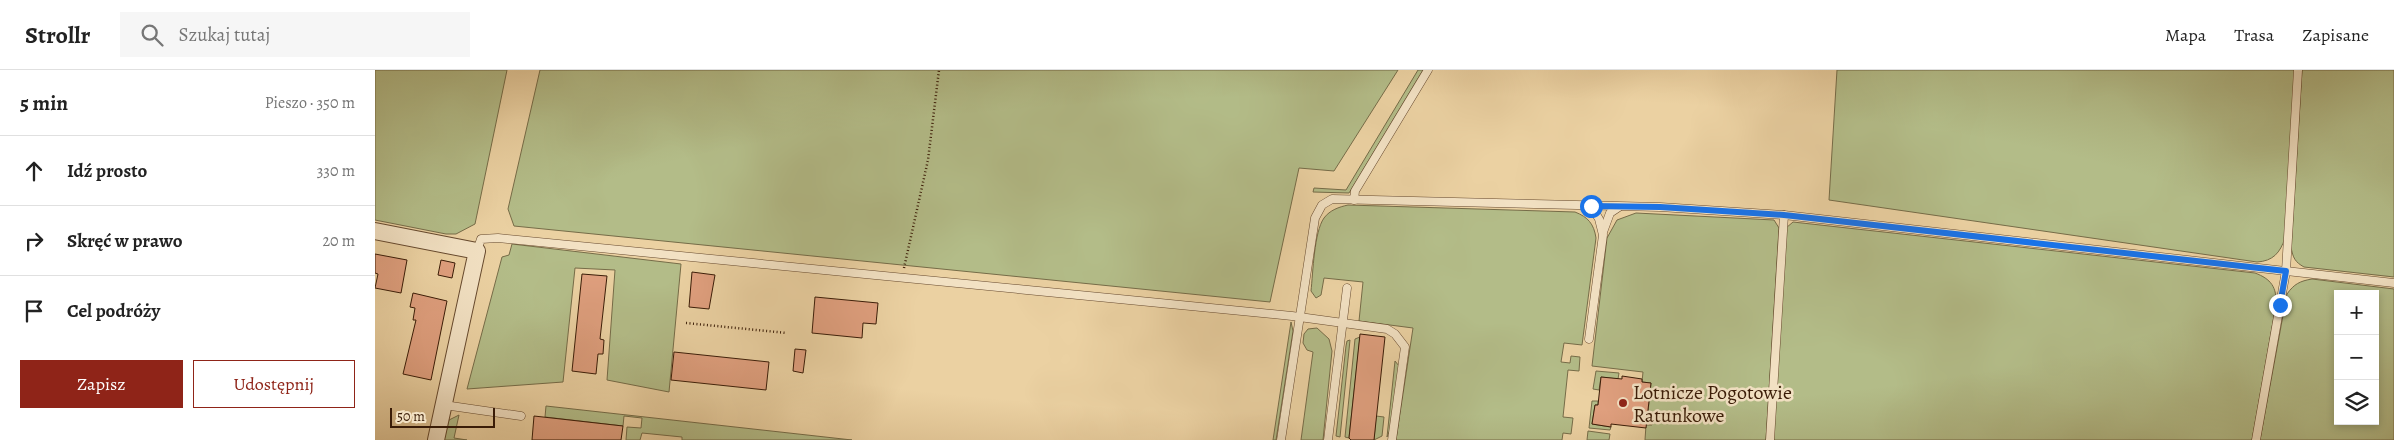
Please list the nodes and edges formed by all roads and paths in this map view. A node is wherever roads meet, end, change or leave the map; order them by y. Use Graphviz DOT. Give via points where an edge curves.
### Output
graph roads {
  1 [pos="939,70"];
  2 [pos="1427,70"];
  3 [pos="2298,70"];
  4 [pos="1354,200"];
  5 [pos="1591,206"];
  6 [pos="1619,207"];
  7 [pos="1784,215"];
  8 [pos="375,231"];
  9 [pos="1603,235"];
  10 [pos="477,251"];
  11 [pos="2286,271"];
  12 [pos="902,277"];
  13 [pos="2394,283"];
  14 [pos="1347,288"];
  15 [pos="1300,317"];
  16 [pos="1342,322"];
  17 [pos="686,323"];
  18 [pos="787,333"];
  19 [pos="1589,339"];
  20 [pos="444,405"];
  21 [pos="521,416"];
  22 [pos="436,440"];
  23 [pos="1281,440"];
  24 [pos="1329,440"];
  25 [pos="1392,440"];
  26 [pos="1770,440"];
  27 [pos="2256,440"];
  1 -- 12 [label="path" via="927,160"];
  2 -- 4 [label="lane" via="1355,192"];
  3 -- 11 [label="lane"];
  4 -- 5 [label="lane"];
  4 -- 15 [label="lane" via="1327,201 1318,211"];
  5 -- 6 [label="lane"];
  5 -- 9 [label="lane"];
  6 -- 7 [label="lane"];
  6 -- 9 [label="lane" via="1606,220"];
  7 -- 11 [label="lane"];
  7 -- 26 [label="lane"];
  8 -- 10 [label="street"];
  9 -- 19 [label="lane"];
  10 -- 12 [label="lane" via="481,238 498,238"];
  10 -- 20 [label="street"];
  11 -- 13 [label="lane"];
  11 -- 27 [label="lane"];
  12 -- 15 [label="lane"];
  14 -- 16 [label="lane"];
  15 -- 16 [label="lane"];
  15 -- 23 [label="lane"];
  16 -- 24 [label="lane"];
  16 -- 25 [label="lane" via="1387,329 1405,347"];
  17 -- 18 [label="path"];
  20 -- 21 [label="lane"];
  20 -- 22 [label="street"];
}
